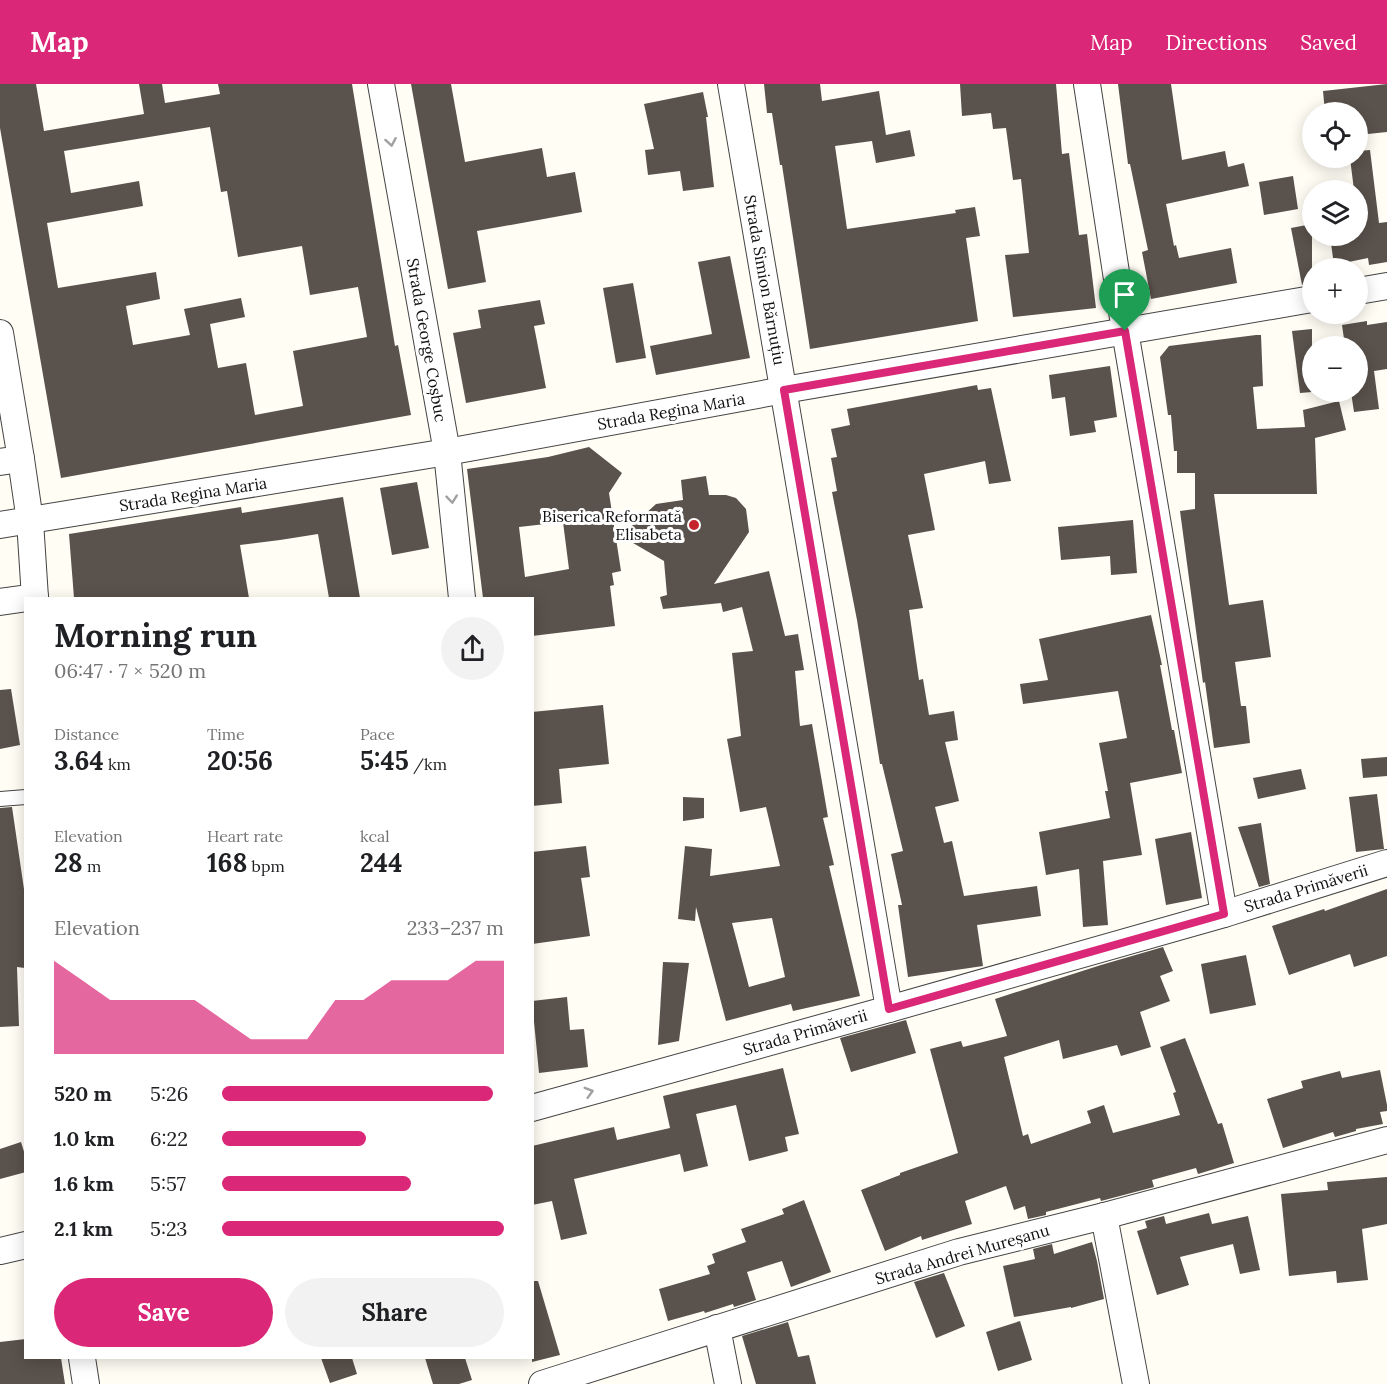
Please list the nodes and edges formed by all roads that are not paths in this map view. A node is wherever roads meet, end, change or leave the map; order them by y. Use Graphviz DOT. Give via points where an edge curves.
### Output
graph roads {
  1 [pos="381,84"];
  2 [pos="731,84"];
  3 [pos="1087,84"];
  4 [pos="1387,286"];
  5 [pos="1368,289"];
  6 [pos="1302,301"];
  7 [pos="1125,331"];
  8 [pos="0,333"];
  9 [pos="784,390"];
  10 [pos="447,452"];
  11 [pos="11,461"];
  12 [pos="30,520"];
  13 [pos="0,525"];
  14 [pos="35,597"];
  15 [pos="462,597"];
  16 [pos="24,599"];
  17 [pos="0,602"];
  18 [pos="24,797"];
  19 [pos="0,800"];
  20 [pos="1387,862"];
  21 [pos="1224,914"];
  22 [pos="889,1009"];
  23 [pos="534,1107"];
  24 [pos="1387,1140"];
  25 [pos="1104,1216"];
  26 [pos="24,1245"];
  27 [pos="0,1251"];
  28 [pos="717,1328"];
  29 [pos="82,1359"];
  30 [pos="86,1384"];
  31 [pos="542,1384"];
  32 [pos="728,1384"];
  33 [pos="1136,1384"];
  1 -- 10 [label="street, Strada George Coșbuc, one-way"];
  2 -- 9 [label="street, Strada Simion Bărnuțiu"];
  3 -- 7 [label="street"];
  4 -- 5 [label="street"];
  6 -- 7 [label="street, Strada Regina Maria"];
  7 -- 9 [label="street, Strada Regina Maria"];
  7 -- 21 [label="street"];
  8 -- 11 [label="street"];
  9 -- 10 [label="street, Strada Regina Maria"];
  9 -- 22 [label="street, Strada Simion Bărnuțiu"];
  10 -- 12 [label="street, Strada Regina Maria"];
  10 -- 15 [label="street, Strada George Coșbuc, one-way"];
  11 -- 12 [label="street"];
  12 -- 13 [label="street, Strada Regina Maria"];
  12 -- 14 [label="street"];
  16 -- 17 [label="street"];
  18 -- 19 [label="lane"];
  20 -- 21 [label="street, Strada Primăverii"];
  21 -- 22 [label="street, Strada Primăverii"];
  23 -- 22 [label="street, Strada Primăverii, one-way"];
  24 -- 25 [label="street, Strada Andrei Mureșanu"];
  25 -- 28 [label="street, Strada Andrei Mureșanu" via="959,1252"];
  25 -- 33 [label="street"];
  26 -- 27 [label="street"];
  28 -- 31 [label="street, Strada Andrei Mureșanu"];
  28 -- 32 [label="street"];
  29 -- 30 [label="street"];
}
